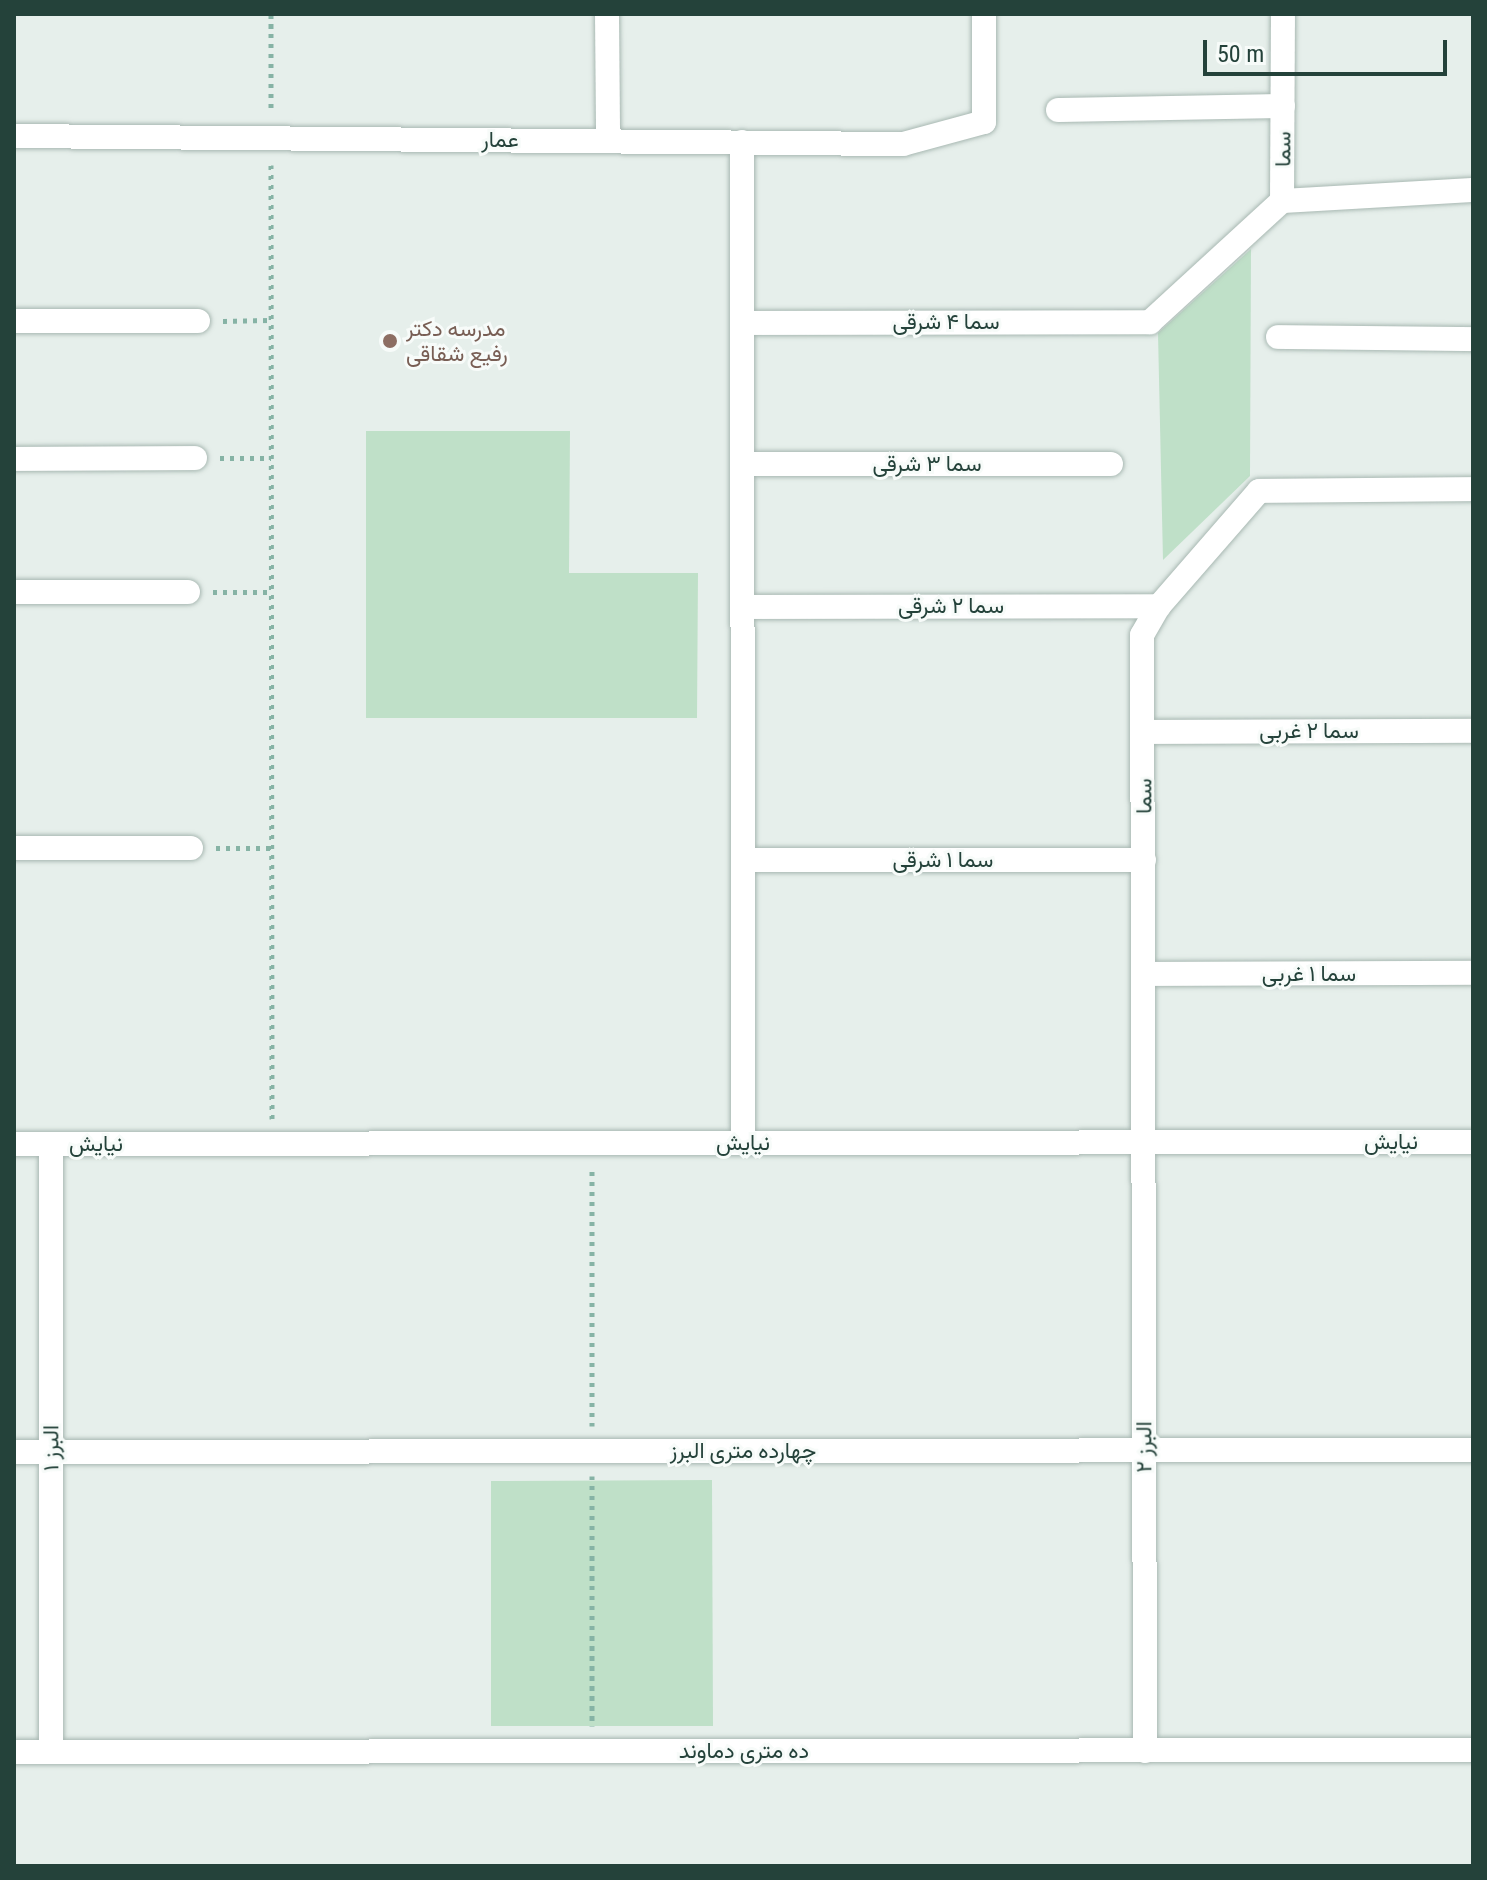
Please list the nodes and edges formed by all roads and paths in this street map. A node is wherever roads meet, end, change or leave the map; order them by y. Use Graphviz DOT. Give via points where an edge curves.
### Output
graph roads {
  1 [pos="271,14"];
  2 [pos="607,14"];
  3 [pos="984,14"];
  4 [pos="1283,14"];
  5 [pos="1283,106"];
  6 [pos="1058,110"];
  7 [pos="14,136"];
  8 [pos="271,138"];
  9 [pos="608,141"];
  10 [pos="742,142"];
  11 [pos="1473,190"];
  12 [pos="1282,201"];
  13 [pos="271,320"];
  14 [pos="14,321"];
  15 [pos="198,321"];
  16 [pos="742,323"];
  17 [pos="1278,337"];
  18 [pos="1473,339"];
  19 [pos="195,458"];
  20 [pos="271,458"];
  21 [pos="14,459"];
  22 [pos="742,464"];
  23 [pos="1111,464"];
  24 [pos="1473,489"];
  25 [pos="14,592"];
  26 [pos="188,592"];
  27 [pos="271,592"];
  28 [pos="1159,606"];
  29 [pos="742,607"];
  30 [pos="1473,731"];
  31 [pos="1144,732"];
  32 [pos="14,848"];
  33 [pos="191,848"];
  34 [pos="271,848"];
  35 [pos="743,860"];
  36 [pos="1144,860"];
  37 [pos="1473,973"];
  38 [pos="1144,974"];
  39 [pos="1473,1142"];
  40 [pos="743,1143"];
  41 [pos="1144,1143"];
  42 [pos="14,1144"];
  43 [pos="51,1144"];
  44 [pos="272,1144"];
  45 [pos="1144,1450"];
  46 [pos="1473,1450"];
  47 [pos="14,1452"];
  48 [pos="52,1452"];
  49 [pos="1473,1750"];
  50 [pos="1145,1751"];
  51 [pos="14,1752"];
  52 [pos="51,1752"];
  1 -- 8 [label="path"];
  2 -- 9 [label="street"];
  3 -- 10 [label="street, عمار" via="984,122 903,144"];
  4 -- 5 [label="street, سما"];
  5 -- 6 [label="street"];
  5 -- 12 [label="street, سما"];
  7 -- 8 [label="street, عمار"];
  8 -- 9 [label="street, عمار"];
  8 -- 13 [label="path"];
  9 -- 10 [label="street, عمار"];
  10 -- 16 [label="street"];
  11 -- 12 [label="street"];
  12 -- 16 [label="street, سما ۴ شرقی" via="1150,322"];
  13 -- 15 [label="path"];
  13 -- 20 [label="path"];
  14 -- 15 [label="street"];
  16 -- 22 [label="street"];
  17 -- 18 [label="street"];
  19 -- 20 [label="path"];
  19 -- 21 [label="street"];
  20 -- 27 [label="path"];
  22 -- 23 [label="street, سما ۳ شرقی"];
  22 -- 29 [label="street"];
  24 -- 28 [label="street, سما" via="1259,491"];
  25 -- 26 [label="street"];
  26 -- 27 [label="path"];
  27 -- 34 [label="path"];
  28 -- 29 [label="street, سما ۲ شرقی"];
  28 -- 31 [label="street, سما" via="1142,635"];
  29 -- 35 [label="street"];
  30 -- 31 [label="street, سما ۲ غربی"];
  31 -- 36 [label="street, سما"];
  32 -- 33 [label="street"];
  33 -- 34 [label="path"];
  34 -- 44 [label="path"];
  35 -- 36 [label="street, سما ۱ شرقی"];
  35 -- 40 [label="street"];
  36 -- 38 [label="street, سما"];
  37 -- 38 [label="street, سما ۱ غربی"];
  38 -- 41 [label="street, سما"];
  39 -- 41 [label="street, نیایش"];
  40 -- 41 [label="street, نیایش"];
  40 -- 44 [label="street, نیایش"];
  41 -- 45 [label="street, البرز ۲"];
  42 -- 43 [label="street, نیایش"];
  43 -- 44 [label="street, نیایش"];
  43 -- 48 [label="street, البرز ۱"];
  45 -- 46 [label="street, چهارده متری البرز"];
  45 -- 48 [label="street, چهارده متری البرز"];
  45 -- 50 [label="street, البرز ۲"];
  47 -- 48 [label="street, چهارده متری البرز"];
  48 -- 52 [label="street, البرز ۱"];
  49 -- 50 [label="street, ده متری دماوند"];
  50 -- 52 [label="street, ده متری دماوند"];
  51 -- 52 [label="street, ده متری دماوند"];
}
